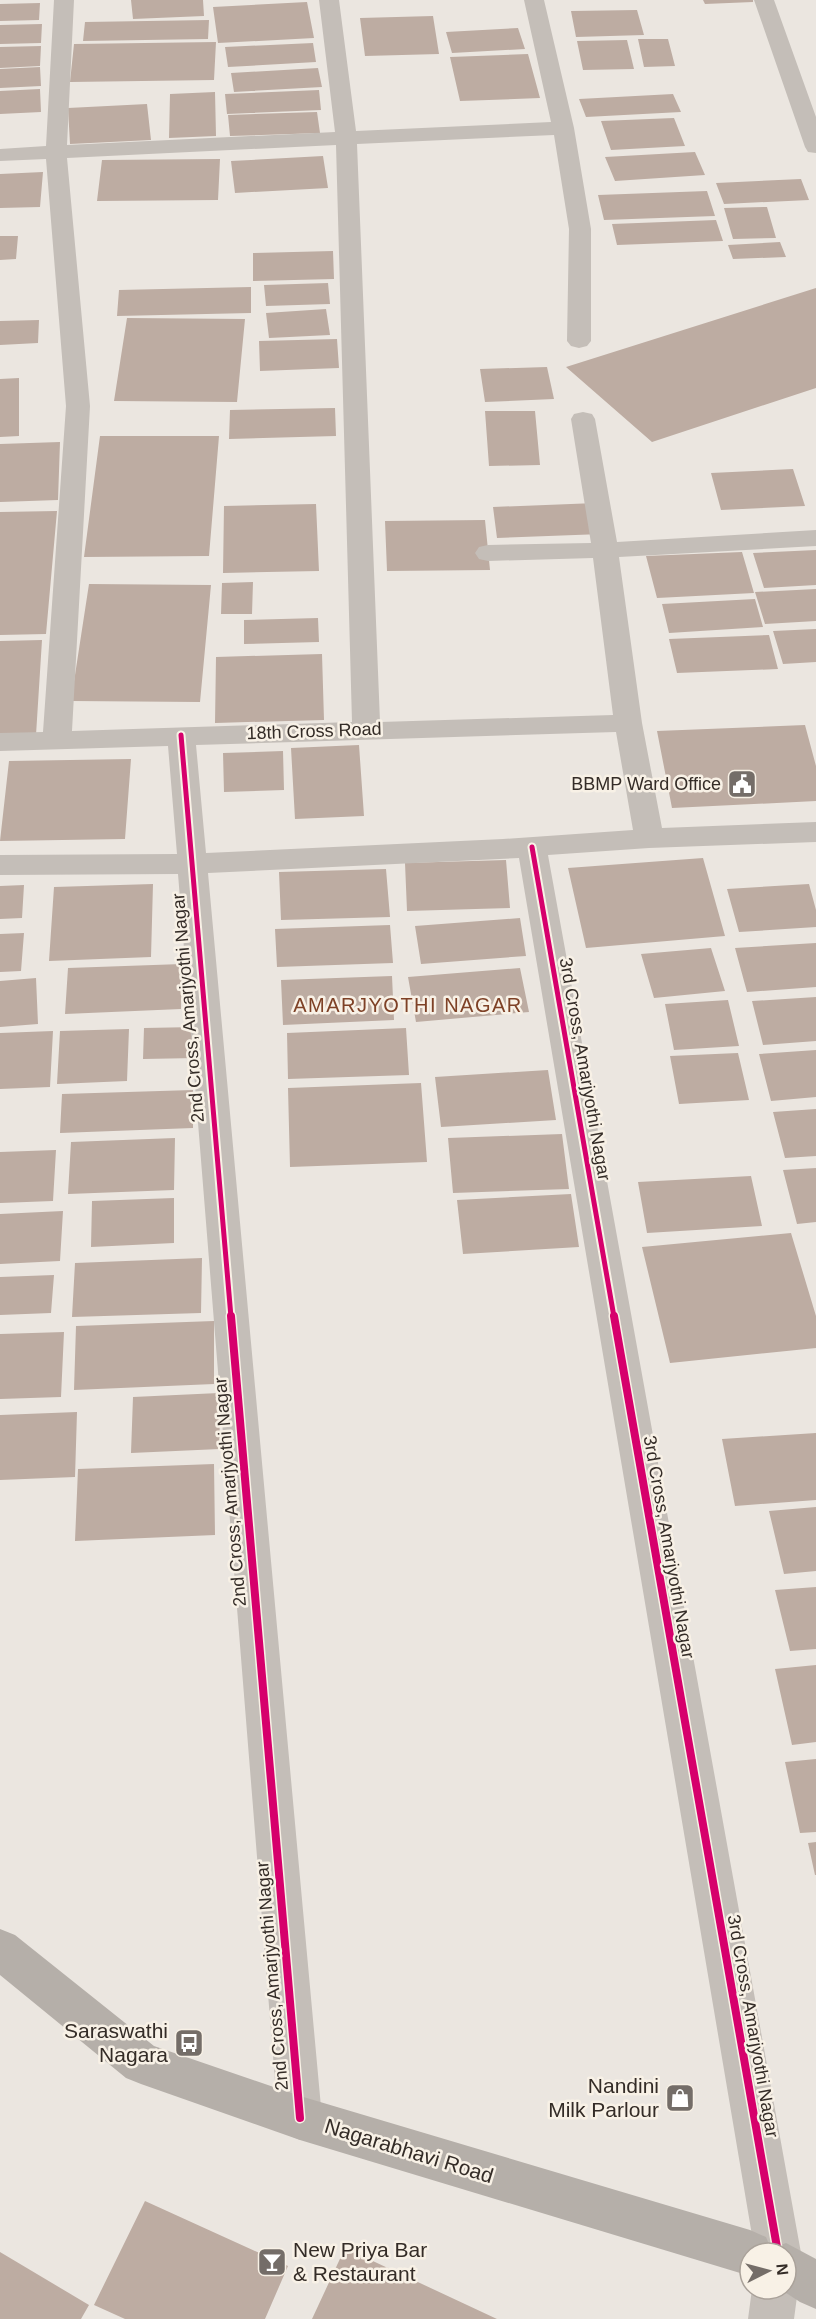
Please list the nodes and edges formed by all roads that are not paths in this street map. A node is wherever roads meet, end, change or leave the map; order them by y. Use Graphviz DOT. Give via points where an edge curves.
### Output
graph roads {
  1 [pos="64,0"];
  2 [pos="329,0"];
  3 [pos="534,0"];
  4 [pos="764,0"];
  5 [pos="563,128"];
  6 [pos="346,138"];
  7 [pos="816,147"];
  8 [pos="56,153"];
  9 [pos="0,155"];
  10 [pos="579,341"];
  11 [pos="583,419"];
  12 [pos="816,538"];
  13 [pos="606,550"];
  14 [pos="488,553"];
  15 [pos="628,723"];
  16 [pos="366,729"];
  17 [pos="181,735"];
  18 [pos="57,739"];
  19 [pos="0,742"];
  20 [pos="812,835"];
  21 [pos="649,838"];
  22 [pos="532,847"];
  23 [pos="191,864"];
  24 [pos="0,865"];
  25 [pos="0,1949"];
  26 [pos="300,2118"];
  27 [pos="776,2241"];
  28 [pos="738,2249"];
  29 [pos="798,2274"];
  30 [pos="816,2286"];
  31 [pos="773,2301"];
  32 [pos="771,2319"];
  1 -- 8 [label="street"];
  2 -- 6 [label="street"];
  3 -- 5 [label="street"];
  4 -- 7 [label="street"];
  5 -- 6 [label="street"];
  5 -- 10 [label="street" via="580,229"];
  6 -- 8 [label="street"];
  6 -- 16 [label="street"];
  8 -- 9 [label="street"];
  8 -- 18 [label="street" via="78,406"];
  11 -- 13 [label="street"];
  12 -- 13 [label="street"];
  13 -- 14 [label="street"];
  13 -- 15 [label="street"];
  15 -- 16 [label="street, 18th Cross Road"];
  15 -- 21 [label="street"];
  16 -- 17 [label="street, 18th Cross Road"];
  17 -- 18 [label="street, 18th Cross Road"];
  17 -- 23 [label="street, 2nd Cross, Amarjyothi Nagar"];
  18 -- 19 [label="street, 18th Cross Road"];
  20 -- 21 [label="street"];
  21 -- 22 [label="street"];
  22 -- 23 [label="street"];
  22 -- 27 [label="street, 3rd Cross, Amarjyothi Nagar"];
  23 -- 24 [label="street"];
  23 -- 26 [label="street, 2nd Cross, Amarjyothi Nagar"];
  25 -- 26 [label="main road, Nagarabhavi Road" via="141,2063"];
  26 -- 28 [label="main road, Nagarabhavi Road"];
  29 -- 30 [label="main road"];
  31 -- 32 [label="street"];
}
